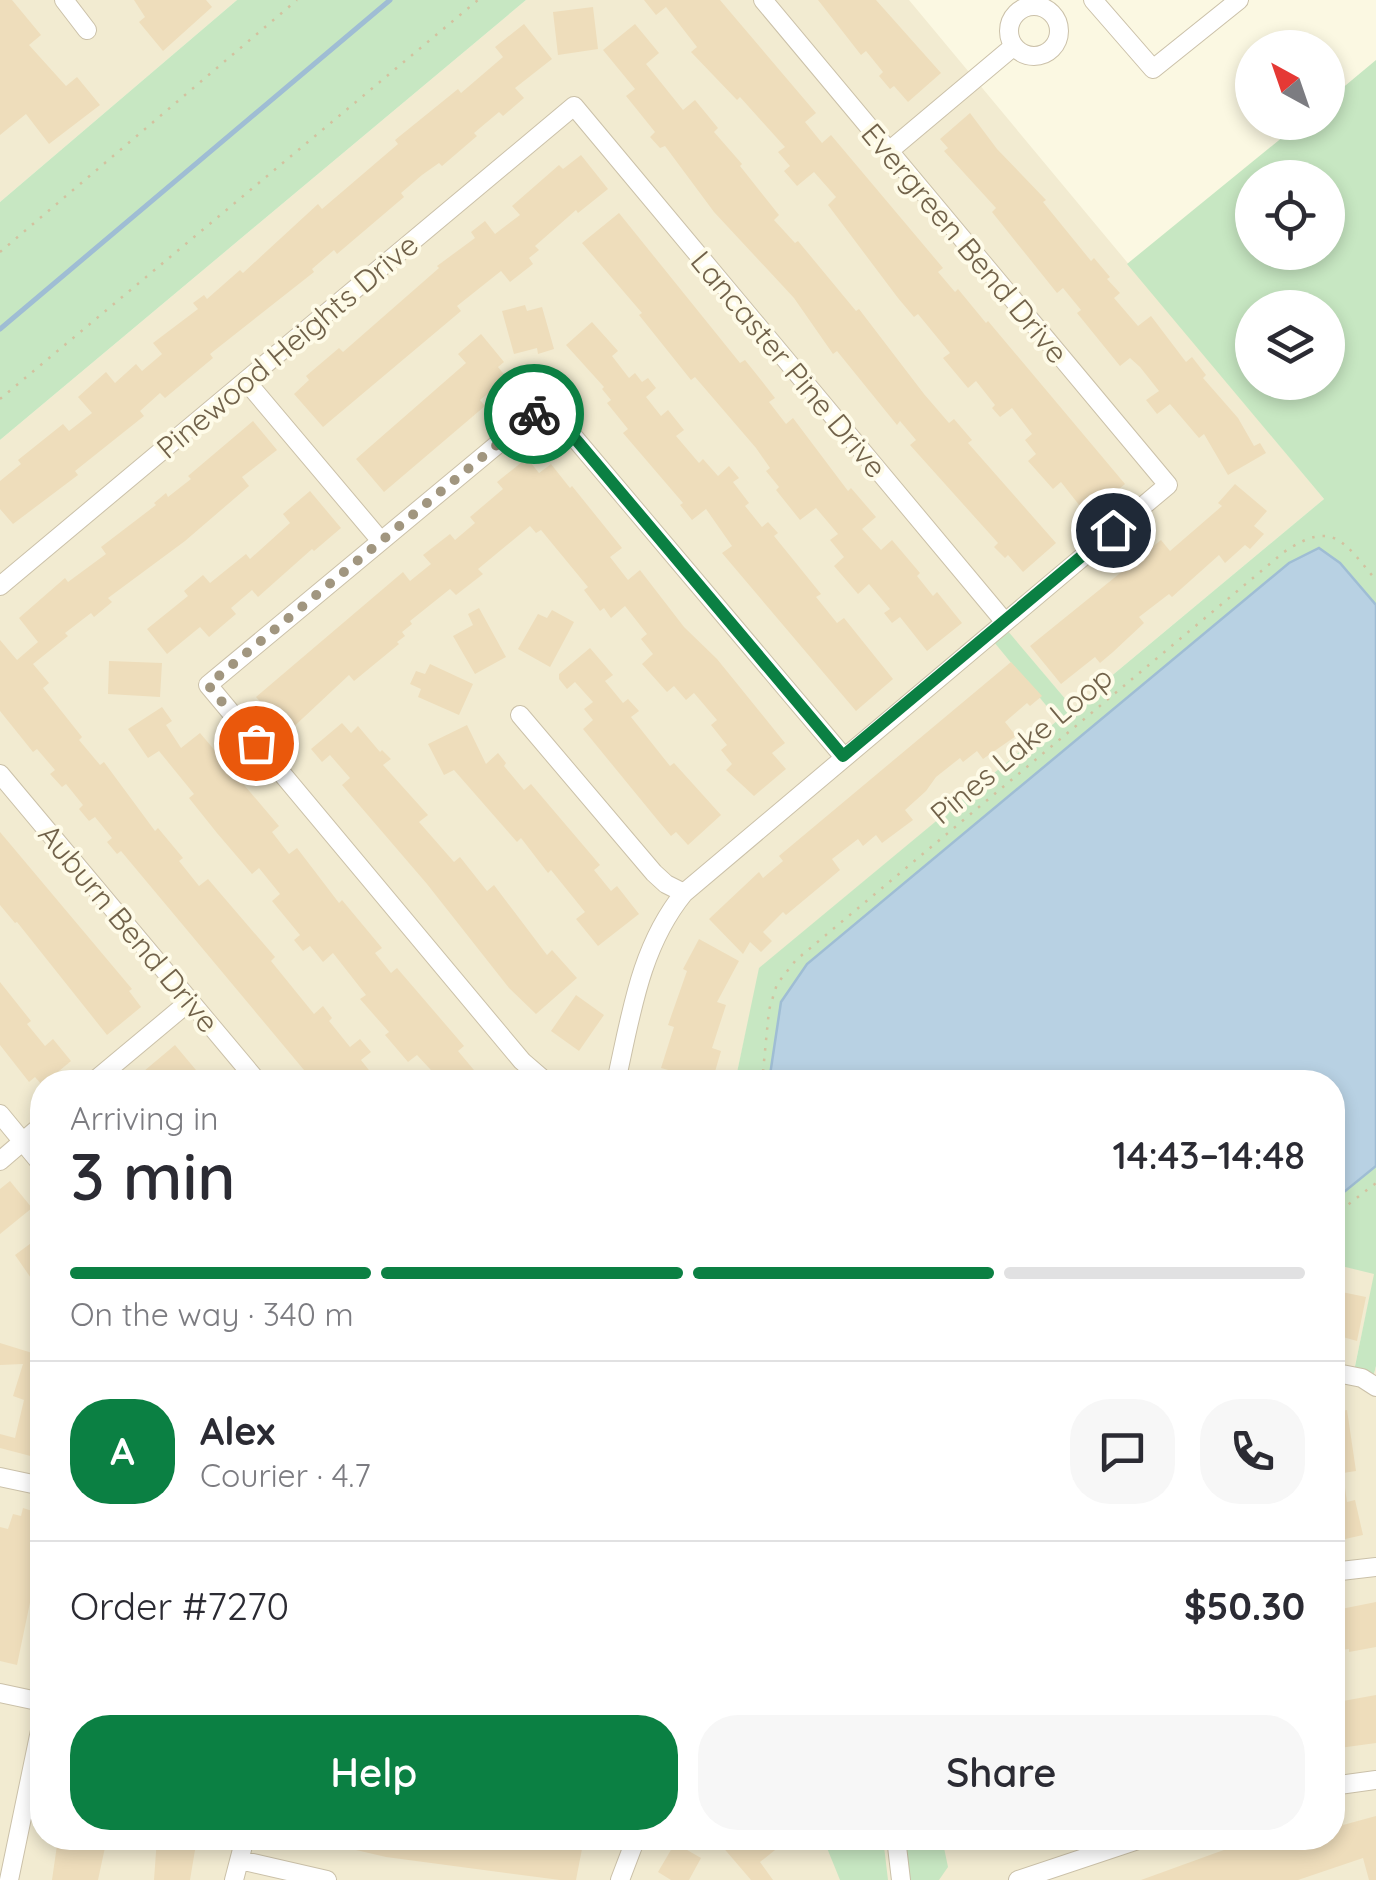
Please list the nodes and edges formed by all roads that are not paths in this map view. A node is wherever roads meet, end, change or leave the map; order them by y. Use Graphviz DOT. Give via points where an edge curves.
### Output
graph roads {
  1 [pos="64,0"];
  2 [pos="764,0"];
  3 [pos="1093,0"];
  4 [pos="1239,0"];
  5 [pos="1058,6"];
  6 [pos="87,30"];
  7 [pos="1014,46"];
  8 [pos="574,106"];
  9 [pos="889,151"];
  10 [pos="246,381"];
  11 [pos="381,541"];
  12 [pos="0,586"];
  13 [pos="1004,621"];
  14 [pos="520,715"];
  15 [pos="843,756"];
  16 [pos="0,774"];
  17 [pos="684,892"];
  18 [pos="190,1001"];
  19 [pos="107,1070"];
  20 [pos="248,1070"];
  21 [pos="532,1070"];
  22 [pos="619,1070"];
  23 [pos="0,1114"];
  24 [pos="30,1136"];
  25 [pos="23,1142"];
  26 [pos="30,1150"];
  27 [pos="0,1160"];
  28 [pos="1345,1376"];
  29 [pos="1372,1384"];
  30 [pos="0,1477"];
  31 [pos="30,1483"];
  32 [pos="1376,1567"];
  33 [pos="1345,1571"];
  34 [pos="0,1693"];
  35 [pos="30,1699"];
  36 [pos="1376,1780"];
  37 [pos="30,1781"];
  38 [pos="1345,1784"];
  39 [pos="242,1850"];
  40 [pos="631,1850"];
  41 [pos="898,1850"];
  42 [pos="1108,1850"];
  43 [pos="240,1860"];
  44 [pos="10,1880"];
  45 [pos="234,1880"];
  46 [pos="327,1880"];
  47 [pos="620,1880"];
  48 [pos="902,1880"];
  49 [pos="1018,1880"];
  1 -- 6 [label="street"];
  2 -- 9 [label="street, Evergreen Bend Drive"];
  3 -- 4 [label="street" via="1153,69"];
  5 -- 7 [label="street" via="1028,6 1014,15"];
  5 -- 7 [label="street" via="1060,35 1052,50 1036,56"];
  7 -- 9 [label="street"];
  8 -- 10 [label="street, Pinewood Heights Drive"];
  8 -- 13 [label="street, Lancaster Pine Drive"];
  9 -- 13 [label="street, Evergreen Bend Drive" via="1168,485"];
  10 -- 11 [label="street"];
  10 -- 12 [label="street, Pinewood Heights Drive"];
  11 -- 15 [label="street" via="546,404"];
  11 -- 21 [label="street" via="208,685"];
  13 -- 15 [label="street"];
  14 -- 17 [label="street" via="654,873"];
  15 -- 17 [label="street"];
  16 -- 18 [label="street, Auburn Bend Drive"];
  17 -- 22 [label="street" via="663,918 642,968"];
  18 -- 19 [label="street"];
  18 -- 20 [label="street, Auburn Bend Drive"];
  23 -- 25 [label="street"];
  24 -- 25 [label="street"];
  25 -- 26 [label="street"];
  25 -- 27 [label="street"];
  28 -- 29 [label="street"];
  30 -- 31 [label="street"];
  32 -- 33 [label="street"];
  34 -- 35 [label="street"];
  36 -- 38 [label="street"];
  37 -- 44 [label="street"];
  39 -- 43 [label="street"];
  40 -- 47 [label="street"];
  41 -- 48 [label="street"];
  42 -- 49 [label="street"];
  43 -- 45 [label="street"];
  43 -- 46 [label="street"];
}
